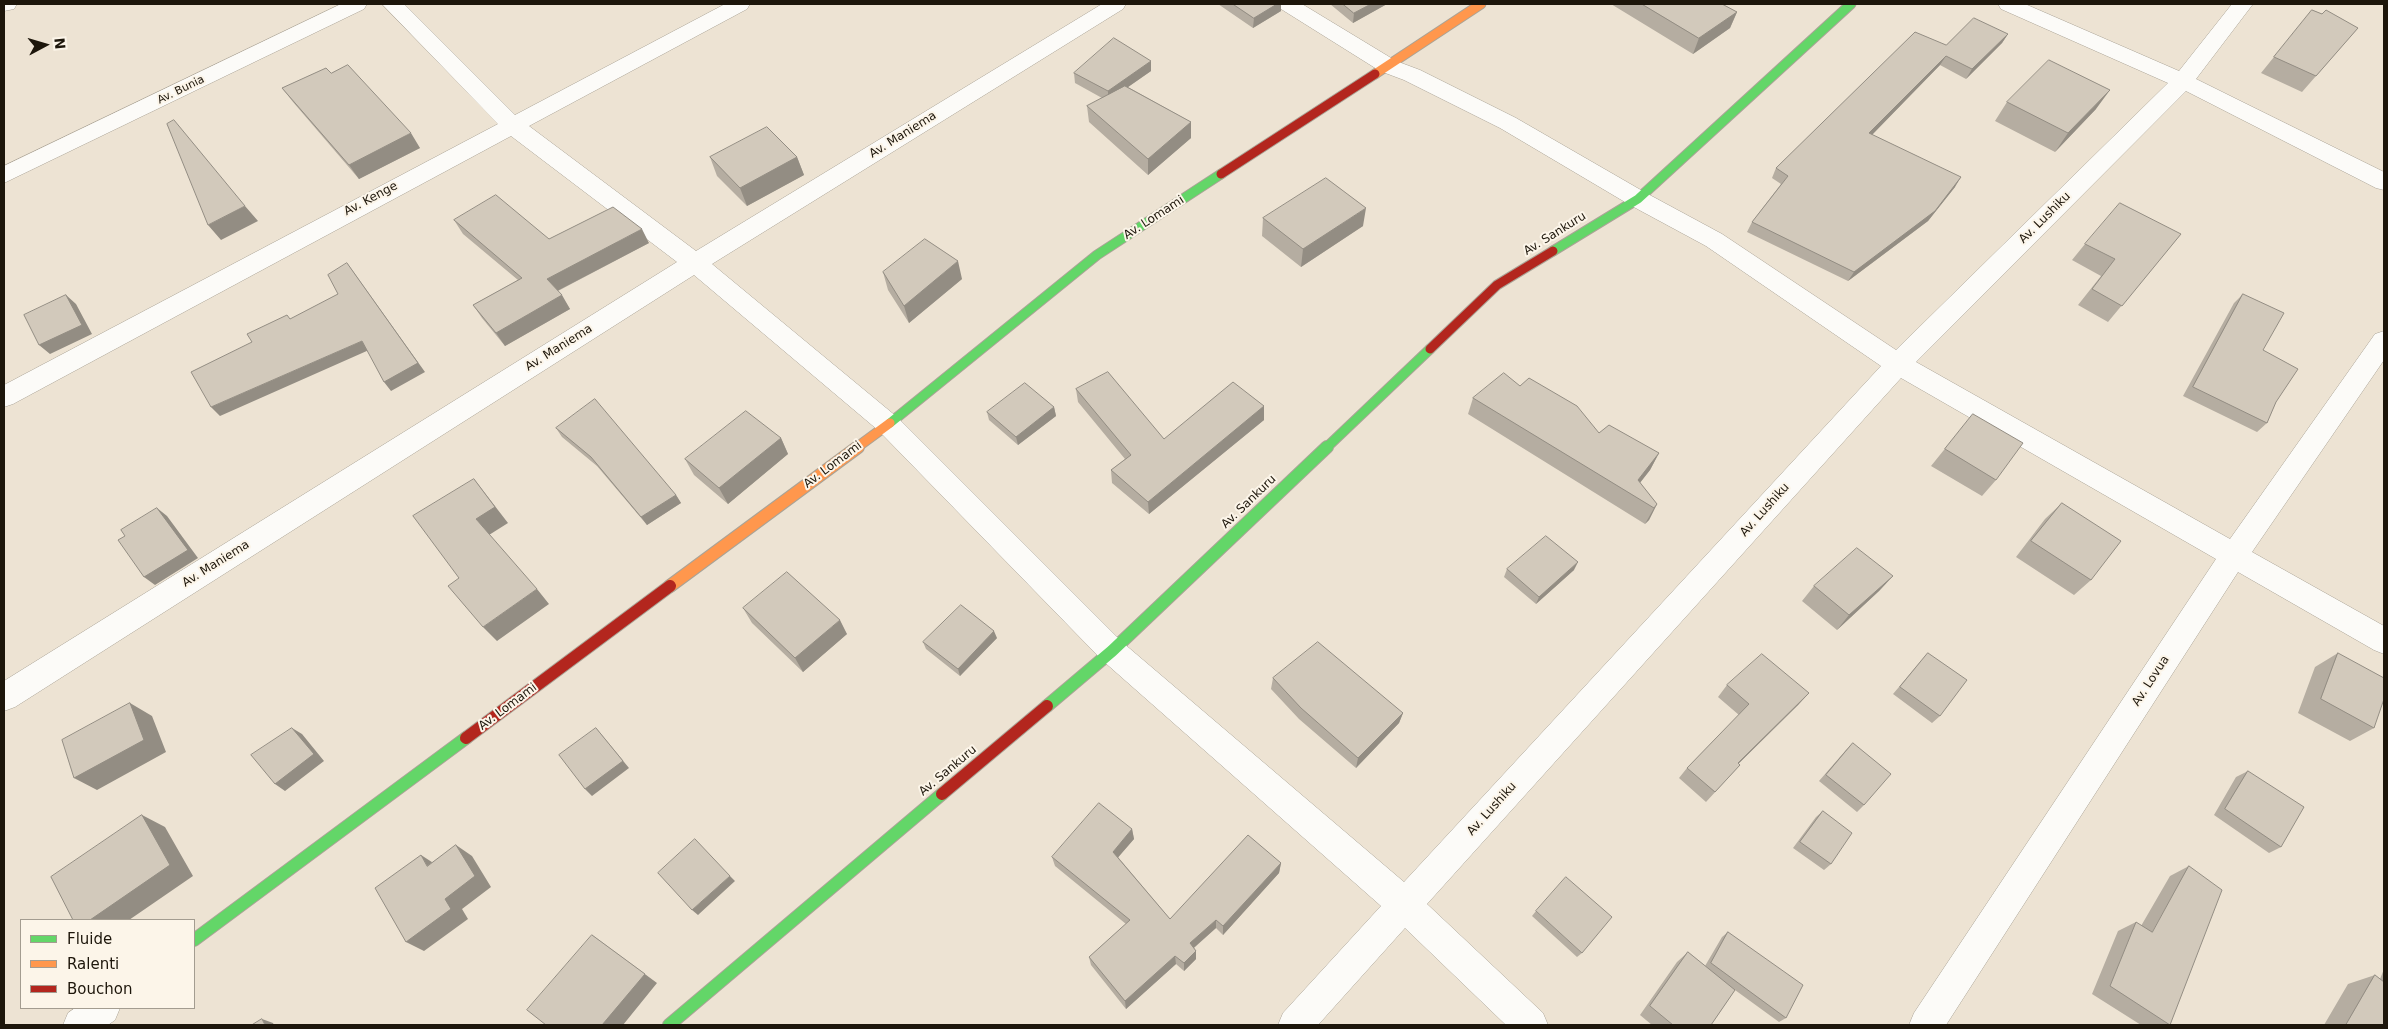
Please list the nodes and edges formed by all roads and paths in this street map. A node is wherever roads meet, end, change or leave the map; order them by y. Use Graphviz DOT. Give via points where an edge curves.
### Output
graph roads {
  1 [pos="357,4"];
  2 [pos="392,4"];
  3 [pos="740,4"];
  4 [pos="1116,4"];
  5 [pos="1288,4"];
  6 [pos="1481,4"];
  7 [pos="1851,4"];
  8 [pos="2008,4"];
  9 [pos="2243,4"];
  10 [pos="1388,66"];
  11 [pos="2183,81"];
  12 [pos="511,124"];
  13 [pos="4,175"];
  14 [pos="2384,182"];
  15 [pos="1638,199"];
  16 [pos="695,263"];
  17 [pos="2384,341"];
  18 [pos="1898,364"];
  19 [pos="4,397"];
  20 [pos="888,424"];
  21 [pos="2234,555"];
  22 [pos="2384,642"];
  23 [pos="1112,651"];
  24 [pos="4,697"];
  25 [pos="1405,905"];
  26 [pos="195,939"];
  27 [pos="102,1009"];
  28 [pos="80,1025"];
  29 [pos="669,1025"];
  30 [pos="1295,1025"];
  31 [pos="1531,1025"];
  32 [pos="1926,1025"];
  1 -- 13 [label="street, Av. Bunia"];
  2 -- 12 [label="street"];
  3 -- 12 [label="street, Av. Kenge"];
  4 -- 16 [label="street, Av. Maniema"];
  5 -- 10 [label="street"];
  6 -- 10 [label="street, Av. Lomami"];
  7 -- 15 [label="street, Av. Sankuru"];
  8 -- 11 [label="street"];
  9 -- 11 [label="street, Av. Lushiku"];
  10 -- 15 [label="street" via="1508,123"];
  10 -- 20 [label="street, Av. Lomami" via="1097,255"];
  11 -- 14 [label="street"];
  11 -- 18 [label="street, Av. Lushiku"];
  12 -- 16 [label="street"];
  12 -- 19 [label="street, Av. Kenge"];
  15 -- 18 [label="street" via="1714,240"];
  15 -- 23 [label="street, Av. Sankuru" via="1497,285"];
  16 -- 20 [label="street"];
  16 -- 24 [label="street, Av. Maniema"];
  17 -- 21 [label="street, Av. Lovua"];
  18 -- 21 [label="street"];
  18 -- 25 [label="street, Av. Lushiku"];
  20 -- 23 [label="street"];
  20 -- 26 [label="street, Av. Lomami"];
  21 -- 22 [label="street"];
  21 -- 32 [label="street, Av. Lovua"];
  23 -- 25 [label="street"];
  23 -- 29 [label="street, Av. Sankuru"];
  25 -- 30 [label="street, Av. Lushiku"];
  25 -- 31 [label="street"];
  27 -- 28 [label="street"];
}
